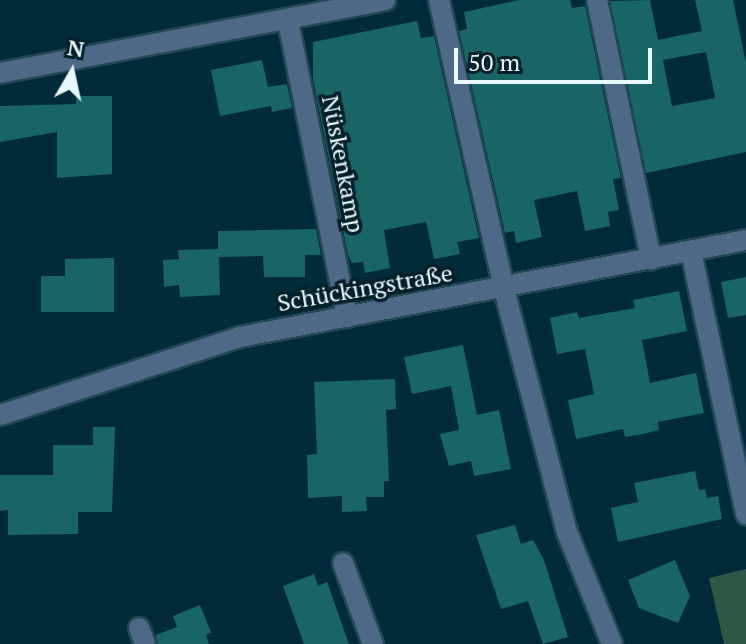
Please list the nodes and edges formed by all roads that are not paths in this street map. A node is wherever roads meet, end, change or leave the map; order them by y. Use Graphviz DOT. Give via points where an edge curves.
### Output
graph roads {
  1 [pos="385,0"];
  2 [pos="439,0"];
  3 [pos="597,0"];
  4 [pos="288,21"];
  5 [pos="0,73"];
  6 [pos="746,240"];
  7 [pos="691,251"];
  8 [pos="651,259"];
  9 [pos="504,289"];
  10 [pos="347,317"];
  11 [pos="0,415"];
  12 [pos="746,514"];
  13 [pos="343,563"];
  14 [pos="373,644"];
  15 [pos="612,644"];
  1 -- 4 [label="street"];
  2 -- 9 [label="street"];
  3 -- 8 [label="street"];
  4 -- 5 [label="street"];
  4 -- 10 [label="street, Nüskenkamp"];
  6 -- 7 [label="street, Schückingstraße"];
  7 -- 8 [label="street, Schückingstraße"];
  7 -- 12 [label="street"];
  8 -- 9 [label="street, Schückingstraße"];
  9 -- 10 [label="street, Schückingstraße"];
  9 -- 15 [label="street" via="567,532"];
  10 -- 11 [label="street, Schückingstraße" via="240,337"];
  13 -- 14 [label="street"];
}
